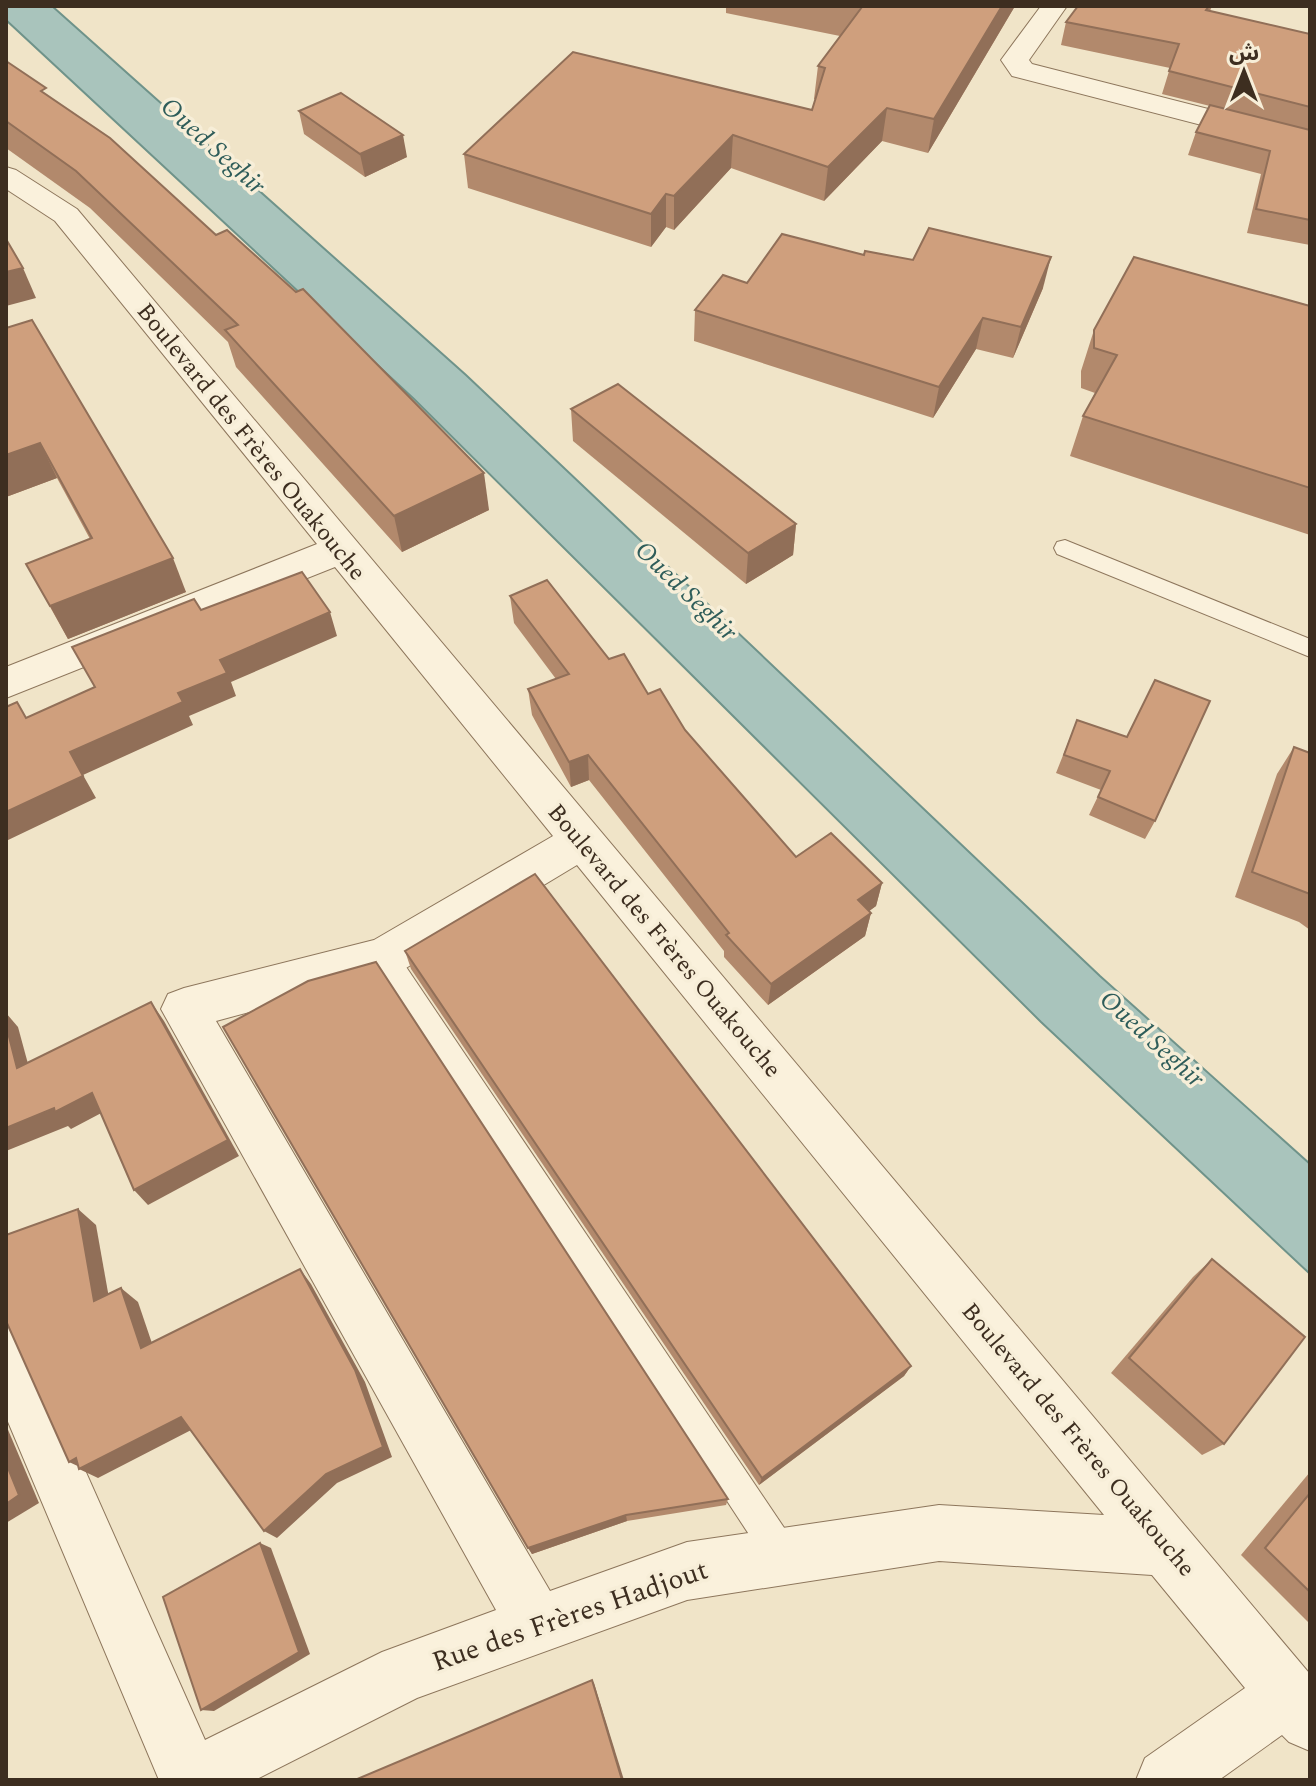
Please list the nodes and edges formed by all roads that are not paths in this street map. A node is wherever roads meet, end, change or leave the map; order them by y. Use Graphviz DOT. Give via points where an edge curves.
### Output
graph roads {
  1 [pos="1054,6"];
  2 [pos="1310,144"];
  3 [pos="6,176"];
  4 [pos="1065,548"];
  5 [pos="340,550"];
  6 [pos="1310,648"];
  7 [pos="6,683"];
  8 [pos="581,841"];
  9 [pos="385,957"];
  10 [pos="6,1354"];
  11 [pos="1167,1547"];
  12 [pos="783,1556"];
  13 [pos="537,1625"];
  14 [pos="1299,1707"];
  15 [pos="191,1780"];
  16 [pos="1167,1780"];
  1 -- 2 [label="street" via="1015,60 1022,70"];
  3 -- 5 [label="street, Boulevard des Frères Ouakouche" via="66,215"];
  4 -- 6 [label="lane"];
  5 -- 7 [label="street"];
  5 -- 8 [label="street, Boulevard des Frères Ouakouche"];
  8 -- 9 [label="street"];
  8 -- 11 [label="street, Boulevard des Frères Ouakouche"];
  9 -- 12 [label="lane"];
  9 -- 13 [label="street" via="184,1009"];
  10 -- 15 [label="street"];
  11 -- 12 [label="street, Rue des Frères Hadjout" via="939,1533"];
  11 -- 14 [label="street, Boulevard des Frères Ouakouche"];
  12 -- 13 [label="street, Rue des Frères Hadjout" via="687,1571"];
  13 -- 15 [label="street, Rue des Frères Hadjout" via="403,1673"];
  14 -- 16 [label="street"];
}
